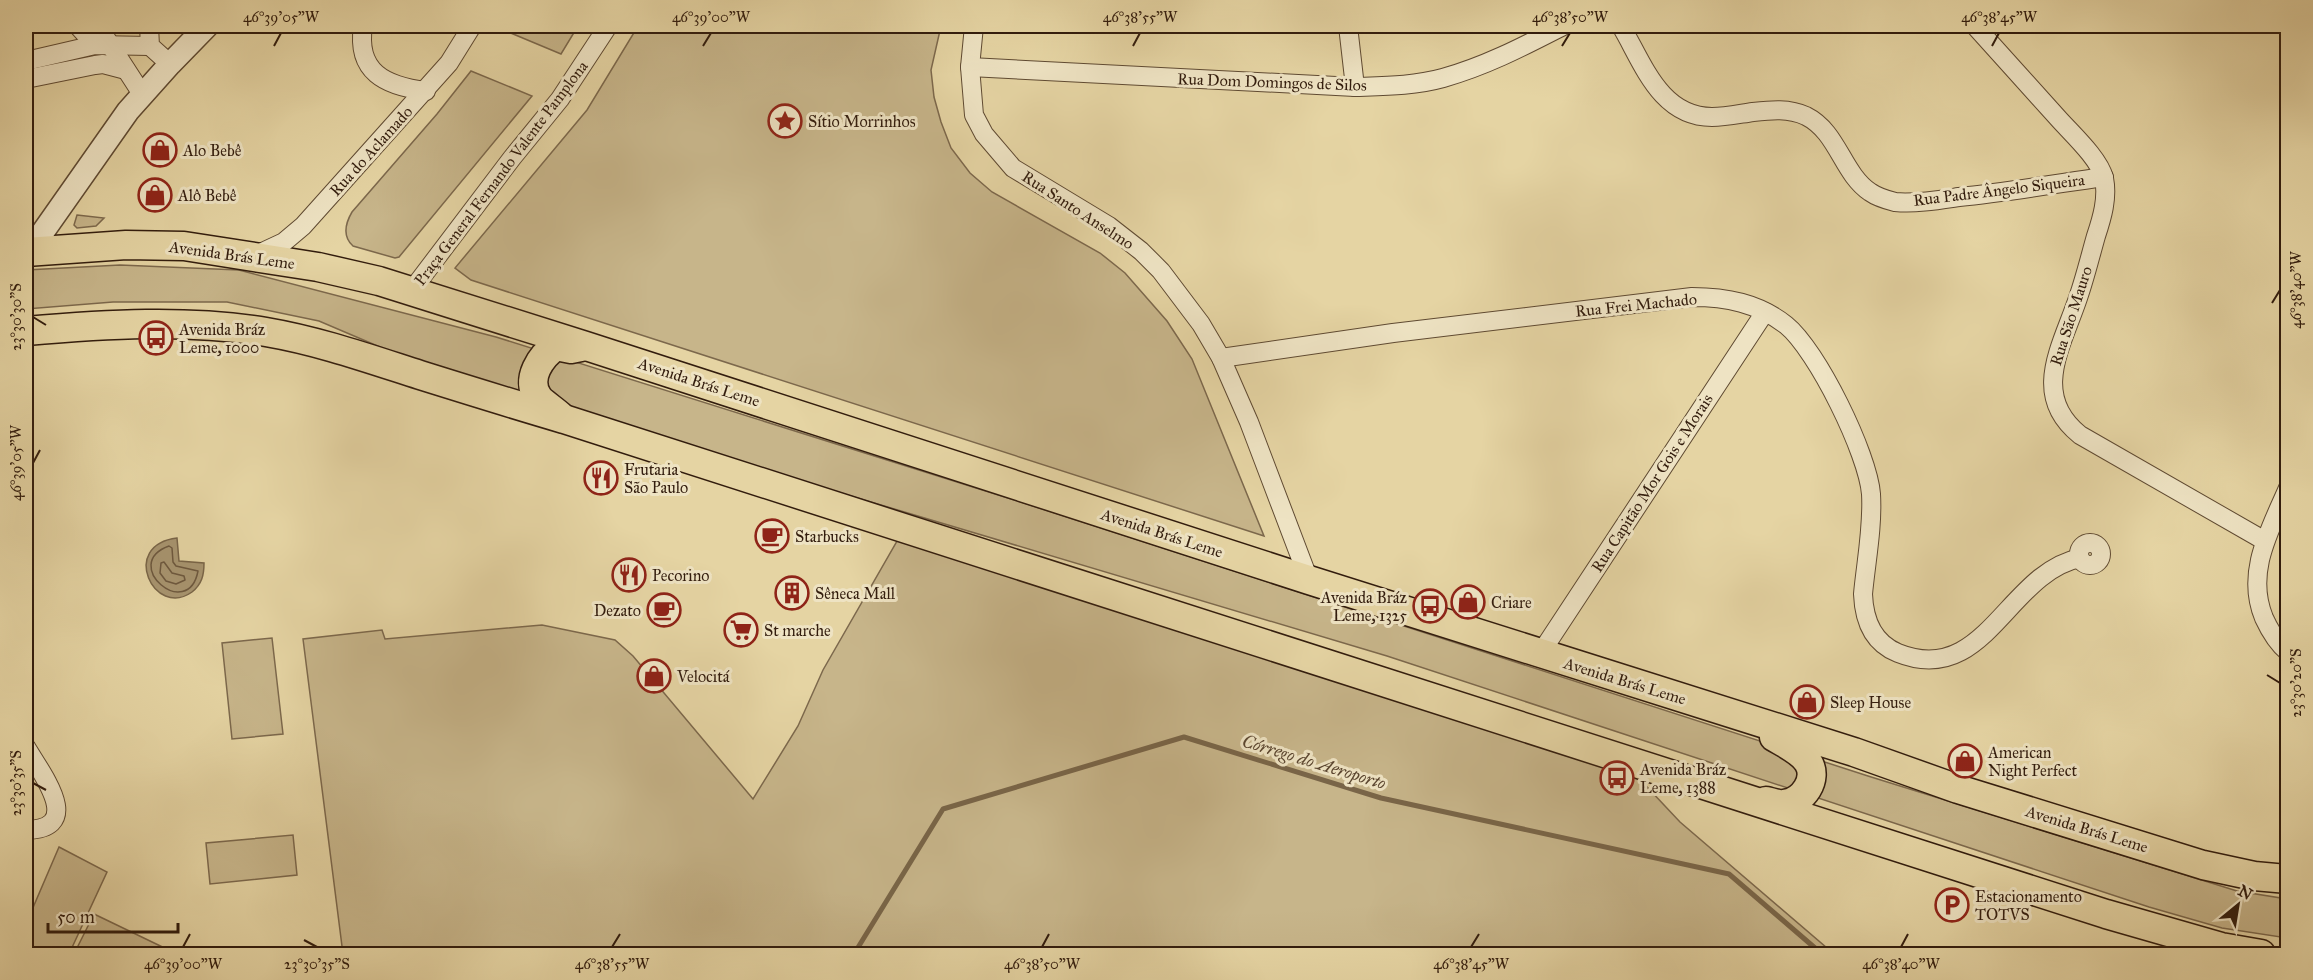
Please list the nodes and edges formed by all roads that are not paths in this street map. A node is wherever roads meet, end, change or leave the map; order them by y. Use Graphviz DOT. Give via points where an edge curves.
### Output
graph roads {
  1 [pos="78,26"];
  2 [pos="98,26"];
  3 [pos="148,26"];
  4 [pos="207,26"];
  5 [pos="363,26"];
  6 [pos="472,26"];
  7 [pos="608,26"];
  8 [pos="974,26"];
  9 [pos="1348,26"];
  10 [pos="1563,26"];
  11 [pos="1621,26"];
  12 [pos="1975,26"];
  13 [pos="103,45"];
  14 [pos="150,46"];
  15 [pos="170,64"];
  16 [pos="970,67"];
  17 [pos="126,70"];
  18 [pos="26,72"];
  19 [pos="1355,87"];
  20 [pos="426,91"];
  21 [pos="142,94"];
  22 [pos="2104,177"];
  23 [pos="26,253"];
  24 [pos="252,257"];
  25 [pos="412,290"];
  26 [pos="1765,312"];
  27 [pos="26,331"];
  28 [pos="586,346"];
  29 [pos="1221,358"];
  30 [pos="564,419"];
  31 [pos="2288,488"];
  32 [pos="2265,542"];
  33 [pos="2080,558"];
  34 [pos="1309,580"];
  35 [pos="2288,652"];
  36 [pos="1540,654"];
  37 [pos="1735,715"];
  38 [pos="26,747"];
  39 [pos="1731,794"];
  40 [pos="26,830"];
  41 [pos="2288,879"];
  42 [pos="2261,954"];
  1 -- 13 [label="street"];
  2 -- 13 [label="street"];
  3 -- 14 [label="street"];
  4 -- 15 [label="street"];
  5 -- 20 [label="street" via="363,56 371,69 384,80"];
  6 -- 20 [label="street, Rua do Aclamado"];
  7 -- 25 [label="street, Praça General Fernando Valente Pamplona" via="560,99"];
  8 -- 16 [label="street, Rua Santo Anselmo"];
  9 -- 19 [label="street"];
  10 -- 19 [label="street, Rua Dom Domingos de Silos" via="1495,61 1442,78"];
  11 -- 22 [label="street, Rua Padre Ângelo Siqueira" via="1659,93 1676,107 1711,117 1775,110 1807,116 1821,126 1859,183 1885,199 1936,200"];
  12 -- 22 [label="street" via="2081,144"];
  13 -- 14 [label="street"];
  13 -- 17 [label="street"];
  13 -- 18 [label="street"];
  14 -- 15 [label="street"];
  15 -- 21 [label="street"];
  16 -- 19 [label="street, Rua Dom Domingos de Silos"];
  16 -- 29 [label="street, Rua Santo Anselmo" via="974,115 997,152 1013,168 1109,226 1142,251 1201,324"];
  17 -- 18 [label="street" via="95,64"];
  17 -- 21 [label="street"];
  20 -- 24 [label="street, Rua do Aclamado" via="303,226 284,242"];
  21 -- 23 [label="street"];
  22 -- 32 [label="street, Rua São Mauro" via="2103,212 2053,374 2057,406 2080,435"];
  23 -- 24 [label="main road, Avenida Brás Leme" via="126,245 172,246"];
  24 -- 25 [label="main road, Avenida Brás Leme" via="318,267"];
  25 -- 28 [label="main road, Avenida Brás Leme"];
  26 -- 29 [label="street, Rua Frei Machado" via="1734,300 1692,297"];
  26 -- 33 [label="street, Rua Frei Machado" via="1785,324 1807,350 1859,448 1871,493 1864,611 1879,641 1910,658 1931,661 1955,655 1974,645 2049,571"];
  26 -- 36 [label="street, Rua Capitão Mor Gois e Morais"];
  27 -- 30 [label="main road" via="86,325 176,325 268,332 366,357"];
  28 -- 30 [label="main road" via="555,346 536,369 534,387 538,398"];
  28 -- 34 [label="main road, Avenida Brás Leme"];
  29 -- 34 [label="street, Rua Santo Anselmo"];
  30 -- 39 [label="main road"];
  31 -- 32 [label="street"];
  32 -- 35 [label="street" via="2256,594 2271,632"];
  34 -- 36 [label="main road, Avenida Brás Leme"];
  36 -- 37 [label="main road, Avenida Brás Leme"];
  37 -- 39 [label="main road" via="1793,748 1812,770 1806,792 1784,804"];
  37 -- 41 [label="main road, Avenida Brás Leme" via="2203,865"];
  38 -- 40 [label="street" via="57,808 52,822 44,828"];
  39 -- 42 [label="main road" via="2106,914 2221,947"];
}
